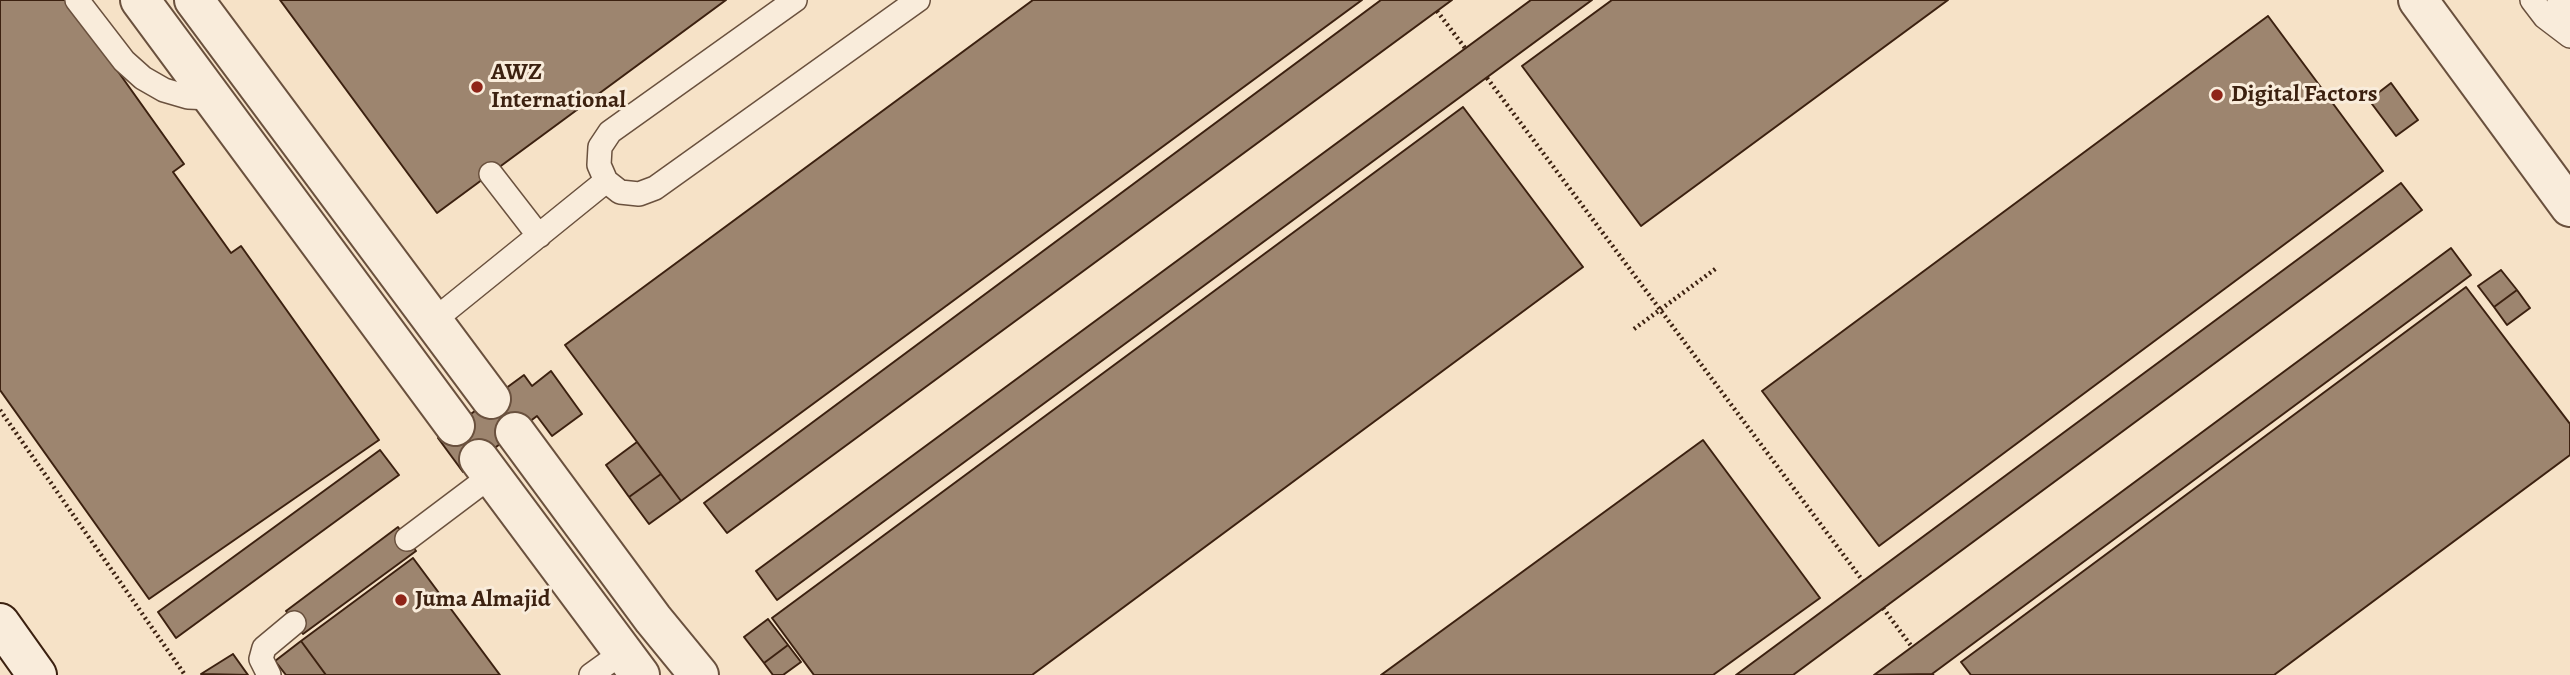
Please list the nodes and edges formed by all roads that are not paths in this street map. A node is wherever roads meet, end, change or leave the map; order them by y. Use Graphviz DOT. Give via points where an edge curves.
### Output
graph roads {
  1 [pos="77,0"];
  2 [pos="140,0"];
  3 [pos="194,0"];
  4 [pos="795,0"];
  5 [pos="918,0"];
  6 [pos="2418,0"];
  7 [pos="2532,0"];
  8 [pos="2559,0"];
  9 [pos="2570,19"];
  10 [pos="2570,36"];
  11 [pos="212,98"];
  12 [pos="491,174"];
  13 [pos="606,181"];
  14 [pos="2570,207"];
  15 [pos="539,236"];
  16 [pos="433,321"];
  17 [pos="398,349"];
  18 [pos="491,399"];
  19 [pos="455,426"];
  20 [pos="515,432"];
  21 [pos="486,467"];
  22 [pos="407,539"];
  23 [pos="0,623"];
  24 [pos="295,623"];
  25 [pos="631,663"];
  26 [pos="37,675"];
  27 [pos="269,675"];
  28 [pos="591,675"];
  29 [pos="699,675"];
  1 -- 11 [label="lane" via="124,61 143,78 188,97"];
  2 -- 11 [label="street"];
  3 -- 16 [label="street"];
  4 -- 13 [label="lane" via="610,132 600,147 599,165"];
  5 -- 13 [label="lane" via="655,188 639,194 620,192"];
  6 -- 14 [label="street"];
  7 -- 10 [label="lane"];
  8 -- 9 [label="lane"];
  11 -- 17 [label="street"];
  12 -- 15 [label="lane"];
  13 -- 15 [label="lane"];
  15 -- 16 [label="lane"];
  16 -- 17 [label="street"];
  16 -- 18 [label="street"];
  17 -- 19 [label="street"];
  20 -- 29 [label="street"];
  21 -- 22 [label="lane"];
  21 -- 25 [label="street"];
  23 -- 26 [label="street"];
  24 -- 27 [label="lane" via="264,648 261,659"];
  25 -- 28 [label="lane"];
}
